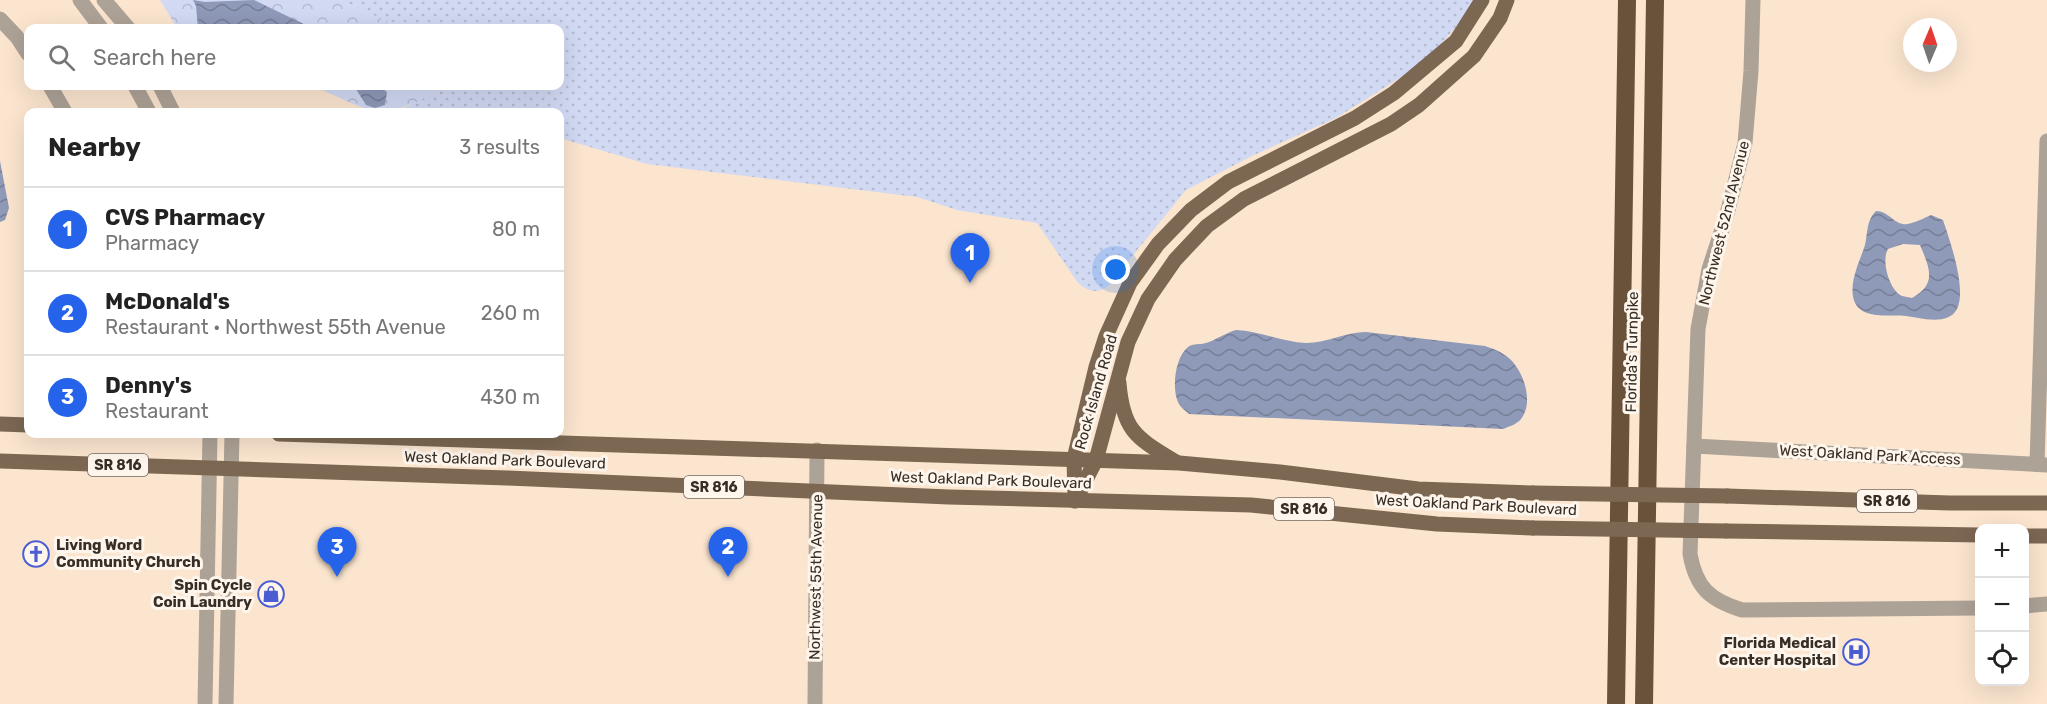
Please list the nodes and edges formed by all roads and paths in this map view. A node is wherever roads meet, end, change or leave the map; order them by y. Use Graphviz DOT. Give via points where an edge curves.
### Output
graph roads {
  1 [pos="80,0"];
  2 [pos="104,0"];
  3 [pos="1482,0"];
  4 [pos="1507,0"];
  5 [pos="1627,0"];
  6 [pos="1655,0"];
  7 [pos="1753,0"];
  8 [pos="0,19"];
  9 [pos="98,24"];
  10 [pos="125,24"];
  11 [pos="24,48"];
  12 [pos="52,90"];
  13 [pos="137,90"];
  14 [pos="162,90"];
  15 [pos="63,108"];
  16 [pos="147,108"];
  17 [pos="172,108"];
  18 [pos="2047,141"];
  19 [pos="1118,371"];
  20 [pos="0,424"];
  21 [pos="24,425"];
  22 [pos="210,438"];
  23 [pos="232,438"];
  24 [pos="414,438"];
  25 [pos="1694,446"];
  26 [pos="817,450"];
  27 [pos="1074,459"];
  28 [pos="1096,460"];
  29 [pos="0,461"];
  30 [pos="1179,464"];
  31 [pos="2042,465"];
  32 [pos="209,468"];
  33 [pos="231,469"];
  34 [pos="818,492"];
  35 [pos="1075,501"];
  36 [pos="2047,503"];
  37 [pos="1975,535"];
  38 [pos="2029,536"];
  39 [pos="2047,536"];
  40 [pos="2047,604"];
  41 [pos="2029,606"];
  42 [pos="1975,608"];
  43 [pos="205,704"];
  44 [pos="226,704"];
  45 [pos="815,704"];
  46 [pos="1616,704"];
  47 [pos="1644,704"];
  1 -- 9 [label="street"];
  2 -- 10 [label="street"];
  3 -- 27 [label="main road, Rock Island Road" via="1456,41 1394,93 1355,118 1228,182 1191,210 1158,244 1130,283 1106,336"];
  4 -- 19 [label="main road, Rock Island Road" via="1500,18 1474,56 1419,105 1391,124 1244,199 1207,226 1175,260 1148,299"];
  5 -- 46 [label="highway, Florida's Turnpike"];
  6 -- 47 [label="highway, Florida's Turnpike"];
  7 -- 25 [label="street, Northwest 52nd Avenue" via="1745,144 1709,269 1698,329"];
  8 -- 11 [label="street"];
  12 -- 15 [label="street"];
  13 -- 16 [label="street"];
  14 -- 17 [label="street"];
  18 -- 31 [label="street"];
  19 -- 28 [label="main road, Rock Island Road"];
  19 -- 30 [label="main road" via="1128,425 1138,438"];
  20 -- 21 [label="main road"];
  22 -- 32 [label="street"];
  23 -- 33 [label="street"];
  24 -- 26 [label="main road, West Oakland Park Boulevard / SR 816"];
  25 -- 31 [label="street, West Oakland Park Access"];
  25 -- 42 [label="street, Northwest 52nd Avenue" via="1690,554 1693,569 1707,592 1721,603 1742,609"];
  26 -- 27 [label="main road, West Oakland Park Boulevard / SR 816"];
  26 -- 34 [label="street, Northwest 55th Avenue"];
  27 -- 28 [label="main road, West Oakland Park Boulevard / SR 816"];
  27 -- 35 [label="main road, Rock Island Road"];
  28 -- 30 [label="main road, West Oakland Park Boulevard / SR 816"];
  28 -- 35 [label="main road, Rock Island Road"];
  29 -- 32 [label="main road, West Oakland Park Boulevard / SR 816"];
  30 -- 36 [label="main road, West Oakland Park Boulevard / SR 816, bridge" via="1418,489"];
  32 -- 33 [label="main road, West Oakland Park Boulevard / SR 816"];
  32 -- 43 [label="street"];
  33 -- 34 [label="main road, West Oakland Park Boulevard / SR 816"];
  33 -- 44 [label="street"];
  34 -- 35 [label="main road, West Oakland Park Boulevard / SR 816"];
  34 -- 45 [label="street, Northwest 55th Avenue"];
  35 -- 37 [label="main road, West Oakland Park Boulevard / SR 816, bridge" via="1251,505 1413,522 1533,528"];
  38 -- 39 [label="main road"];
  40 -- 41 [label="street"];
}
